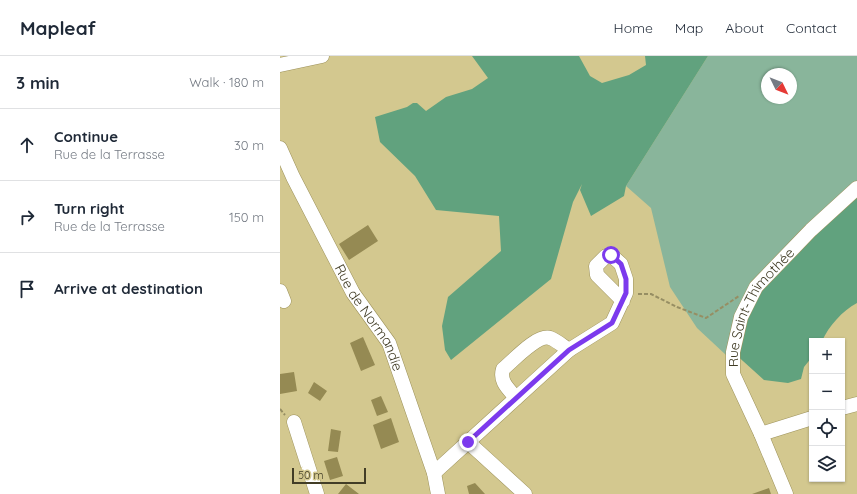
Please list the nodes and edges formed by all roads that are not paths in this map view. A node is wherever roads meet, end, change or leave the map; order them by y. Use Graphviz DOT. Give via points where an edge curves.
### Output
graph roads {
  1 [pos="322,56"];
  2 [pos="280,65"];
  3 [pos="280,148"];
  4 [pos="286,179"];
  5 [pos="857,188"];
  6 [pos="625,297"];
  7 [pos="569,350"];
  8 [pos="516,398"];
  9 [pos="857,404"];
  10 [pos="845,407"];
  11 [pos="809,419"];
  12 [pos="294,422"];
  13 [pos="761,434"];
  14 [pos="468,442"];
  15 [pos="434,473"];
  16 [pos="317,494"];
  17 [pos="438,494"];
  18 [pos="525,494"];
  19 [pos="786,494"];
  1 -- 2 [label="street"];
  3 -- 4 [label="street, Rue de Normandie"];
  4 -- 15 [label="street, Rue de Normandie" via="353,293 389,344"];
  5 -- 13 [label="street, Rue Saint-Thimothée" via="811,230 756,287 741,317 733,352 733,374"];
  6 -- 7 [label="street" via="612,323"];
  7 -- 8 [label="street"];
  7 -- 8 [label="street" via="550,338 541,337 503,369 501,376 504,383"];
  8 -- 14 [label="street"];
  9 -- 10 [label="street"];
  11 -- 13 [label="street"];
  12 -- 16 [label="street"];
  13 -- 19 [label="street, Rue Saint-Thimothée"];
  14 -- 15 [label="street"];
  14 -- 18 [label="street"];
  15 -- 17 [label="street, Rue de Normandie"];
}
